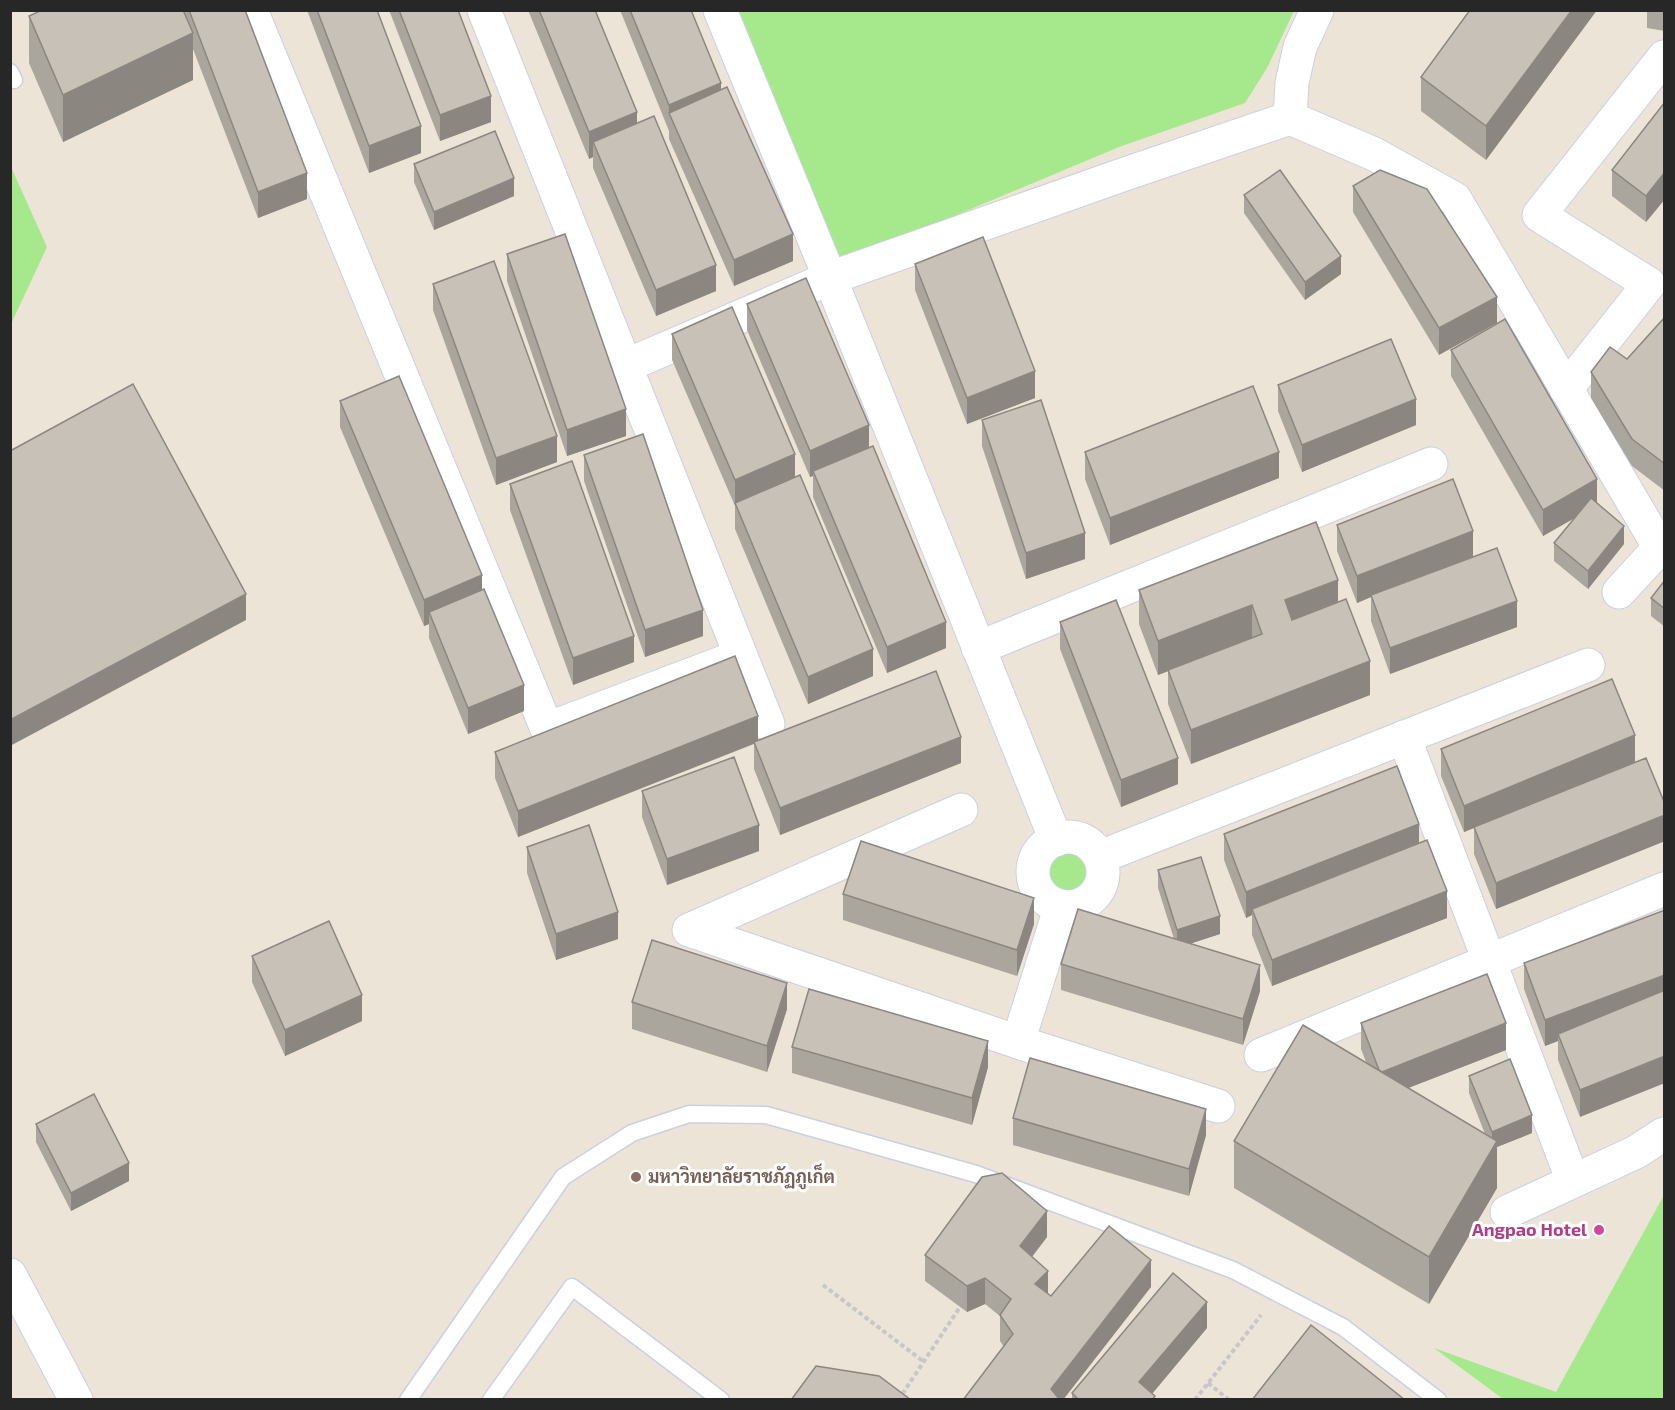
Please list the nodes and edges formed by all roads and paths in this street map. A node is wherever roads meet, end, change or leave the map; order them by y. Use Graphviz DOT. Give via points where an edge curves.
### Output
graph roads {
  1 [pos="251,10"];
  2 [pos="484,10"];
  3 [pos="720,10"];
  4 [pos="1317,10"];
  5 [pos="1665,57"];
  6 [pos="1290,118"];
  7 [pos="1657,274"];
  8 [pos="830,278"];
  9 [pos="625,366"];
  10 [pos="1566,389"];
  11 [pos="1431,464"];
  12 [pos="1663,548"];
  13 [pos="1619,592"];
  14 [pos="978,648"];
  15 [pos="740,656"];
  16 [pos="1588,665"];
  17 [pos="768,724"];
  18 [pos="1404,737"];
  19 [pos="961,810"];
  20 [pos="1056,840"];
  21 [pos="1100,857"];
  22 [pos="1665,889"];
  23 [pos="1061,906"];
  24 [pos="1489,960"];
  25 [pos="1018,1042"];
  26 [pos="1261,1056"];
  27 [pos="1218,1106"];
  28 [pos="1665,1134"];
  29 [pos="1573,1181"];
  30 [pos="1507,1212"];
  31 [pos="10,1275"];
  32 [pos="823,1285"];
  33 [pos="960,1307"];
  34 [pos="1267,1307"];
  35 [pos="924,1362"];
  36 [pos="1208,1383"];
  37 [pos="76,1400"];
  38 [pos="408,1400"];
  39 [pos="491,1400"];
  40 [pos="721,1400"];
  41 [pos="908,1400"];
  42 [pos="1196,1400"];
  43 [pos="1229,1400"];
  44 [pos="1438,1400"];
  1 -- 15 [label="street" via="547,729"];
  2 -- 9 [label="street"];
  3 -- 8 [label="street"];
  4 -- 6 [label="street" via="1300,48"];
  5 -- 7 [label="street" via="1539,215"];
  6 -- 8 [label="street"];
  6 -- 10 [label="street" via="1374,154 1455,200"];
  7 -- 10 [label="street"];
  8 -- 9 [label="street"];
  8 -- 14 [label="street"];
  9 -- 15 [label="street"];
  10 -- 12 [label="street"];
  11 -- 14 [label="street"];
  12 -- 13 [label="street"];
  14 -- 20 [label="street"];
  15 -- 17 [label="street"];
  16 -- 18 [label="street"];
  18 -- 21 [label="street"];
  18 -- 24 [label="street"];
  19 -- 25 [label="street" via="689,930"];
  20 -- 21 [label="street" via="1074,837 1095,849"];
  20 -- 23 [label="street" via="1035,860 1034,874 1041,893"];
  21 -- 23 [label="street" via="1103,870 1096,893 1087,902"];
  22 -- 24 [label="street"];
  23 -- 25 [label="street"];
  24 -- 26 [label="street"];
  24 -- 29 [label="street"];
  25 -- 27 [label="street"];
  28 -- 29 [label="street"];
  29 -- 30 [label="street"];
  31 -- 37 [label="street"];
  32 -- 35 [label="path"];
  33 -- 35 [label="path"];
  34 -- 36 [label="path"];
  35 -- 41 [label="path" via="903,1393"];
  36 -- 42 [label="path"];
  36 -- 43 [label="path"];
  38 -- 44 [label="lane" via="563,1177 632,1133 689,1114 766,1115 976,1174 1233,1270 1343,1327"];
  39 -- 40 [label="lane" via="572,1287"];
}
